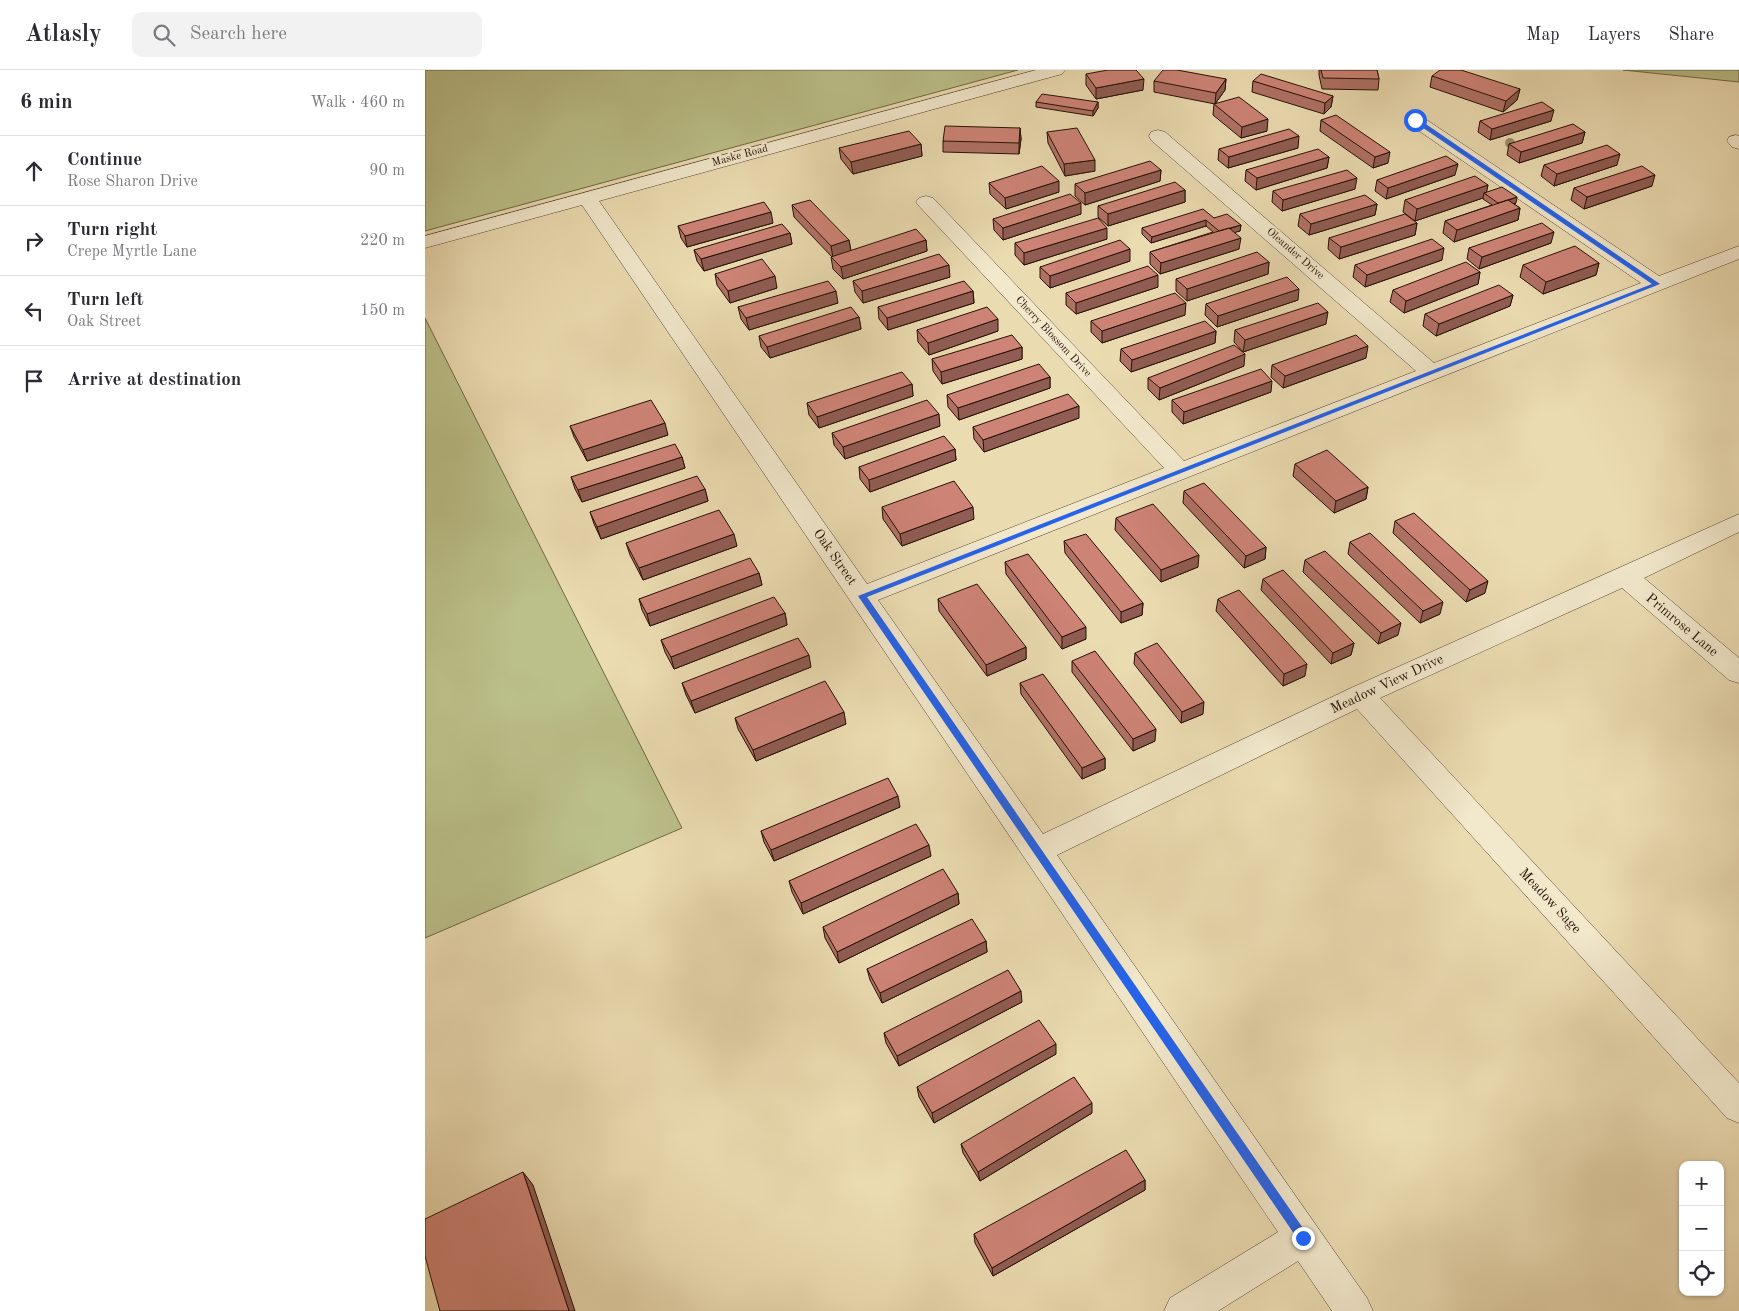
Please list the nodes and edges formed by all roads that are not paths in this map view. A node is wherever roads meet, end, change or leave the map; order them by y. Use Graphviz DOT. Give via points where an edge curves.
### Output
graph roads {
  1 [pos="1056,70"];
  2 [pos="1415,120"];
  3 [pos="1158,136"];
  4 [pos="587,198"];
  5 [pos="926,202"];
  6 [pos="425,242"];
  7 [pos="1739,252"];
  8 [pos="1657,284"];
  9 [pos="1432,372"];
  10 [pos="1180,471"];
  11 [pos="1739,522"];
  12 [pos="1625,576"];
  13 [pos="862,596"];
  14 [pos="1739,673"];
  15 [pos="1361,695"];
  16 [pos="1037,851"];
  17 [pos="1739,1107"];
  18 [pos="1303,1238"];
  19 [pos="1183,1311"];
  20 [pos="1354,1311"];
  1 -- 4 [label="street, Maske Road"];
  2 -- 8 [label="street"];
  3 -- 9 [label="street, Oleander Drive"];
  4 -- 6 [label="street, Maske Road"];
  4 -- 13 [label="street, Oak Street"];
  5 -- 10 [label="street, Cherry Blossom Drive"];
  7 -- 8 [label="street"];
  8 -- 9 [label="street"];
  9 -- 10 [label="street"];
  10 -- 13 [label="street"];
  11 -- 12 [label="street, Meadow View Drive"];
  12 -- 14 [label="street, Primrose Lane"];
  12 -- 15 [label="street, Meadow View Drive"];
  13 -- 16 [label="street, Oak Street"];
  15 -- 16 [label="street, Meadow View Drive"];
  15 -- 17 [label="street, Meadow Sage"];
  16 -- 18 [label="street, Oak Street"];
  18 -- 19 [label="street"];
  18 -- 20 [label="street, Oak Street"];
}
